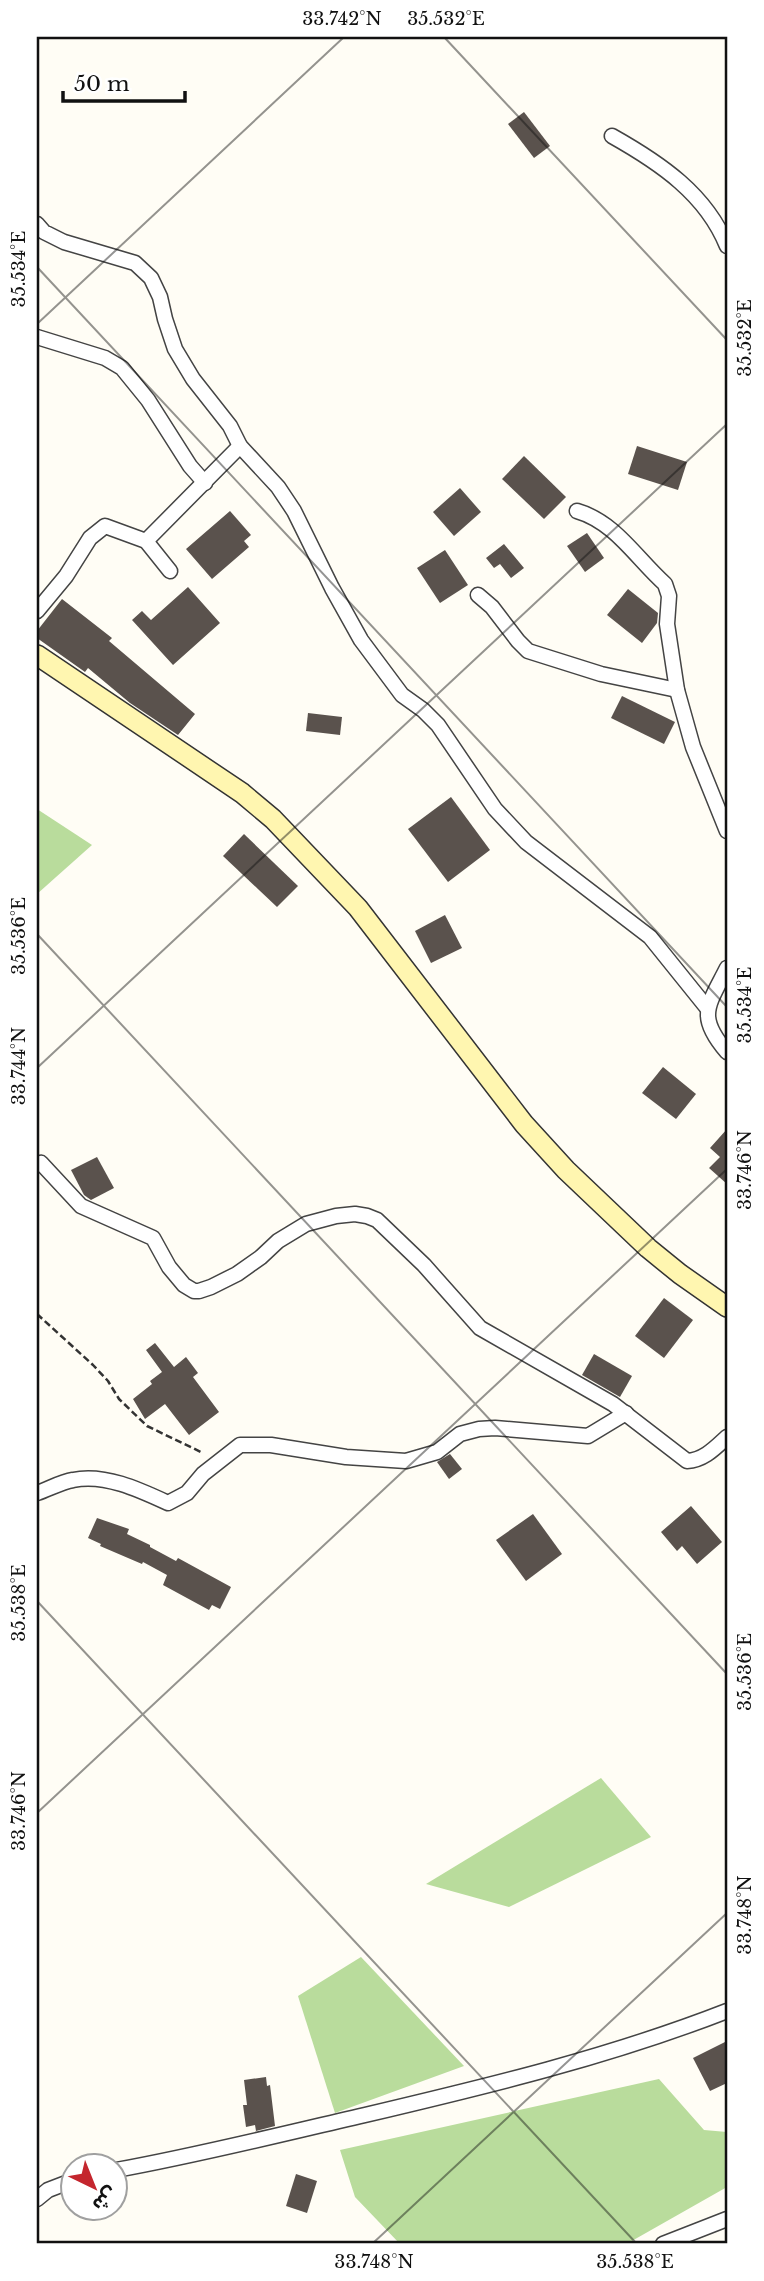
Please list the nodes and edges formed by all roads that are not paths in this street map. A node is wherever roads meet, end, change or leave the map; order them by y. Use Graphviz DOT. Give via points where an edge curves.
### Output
graph roads {
  1 [pos="612,136"];
  2 [pos="37,224"];
  3 [pos="727,246"];
  4 [pos="37,338"];
  5 [pos="240,446"];
  6 [pos="205,483"];
  7 [pos="576,511"];
  8 [pos="146,541"];
  9 [pos="170,571"];
  10 [pos="478,594"];
  11 [pos="37,611"];
  12 [pos="37,655"];
  13 [pos="677,690"];
  14 [pos="727,831"];
  15 [pos="727,968"];
  16 [pos="708,1009"];
  17 [pos="727,1052"];
  18 [pos="37,1165"];
  19 [pos="727,1307"];
  20 [pos="626,1413"];
  21 [pos="727,1437"];
  22 [pos="37,1493"];
  23 [pos="727,2011"];
  24 [pos="130,2167"];
  25 [pos="60,2185"];
  26 [pos="37,2199"];
  27 [pos="727,2219"];
  28 [pos="663,2244"];
  1 -- 3 [label="street" via="688,188 707,209"];
  2 -- 5 [label="street" via="64,242 135,263 150,278 175,349"];
  4 -- 6 [label="street" via="105,358 122,368"];
  5 -- 6 [label="street"];
  5 -- 16 [label="street" via="294,511 361,640 402,695 438,725 495,809 526,842 650,937"];
  6 -- 8 [label="street"];
  7 -- 13 [label="street" via="607,524 665,584"];
  8 -- 9 [label="street"];
  8 -- 11 [label="street" via="105,526 90,538"];
  10 -- 13 [label="street" via="528,651 601,674"];
  12 -- 19 [label="main road" via="242,793 273,819 358,908 524,1125 648,1248"];
  13 -- 14 [label="street" via="693,747"];
  15 -- 16 [label="street"];
  16 -- 17 [label="street" via="709,1028"];
  18 -- 20 [label="street" via="41,1163 81,1206 153,1238 184,1285 199,1292 237,1274 306,1224 336,1216 377,1220 480,1328"];
  20 -- 21 [label="street" via="687,1461 704,1457"];
  20 -- 22 [label="street" via="588,1436 479,1429 460,1434 437,1452 406,1461 240,1445 187,1493 168,1503 94,1479 74,1479"];
  23 -- 24 [label="street" via="530,2075"];
  25 -- 26 [label="street"];
  27 -- 28 [label="street"];
}
